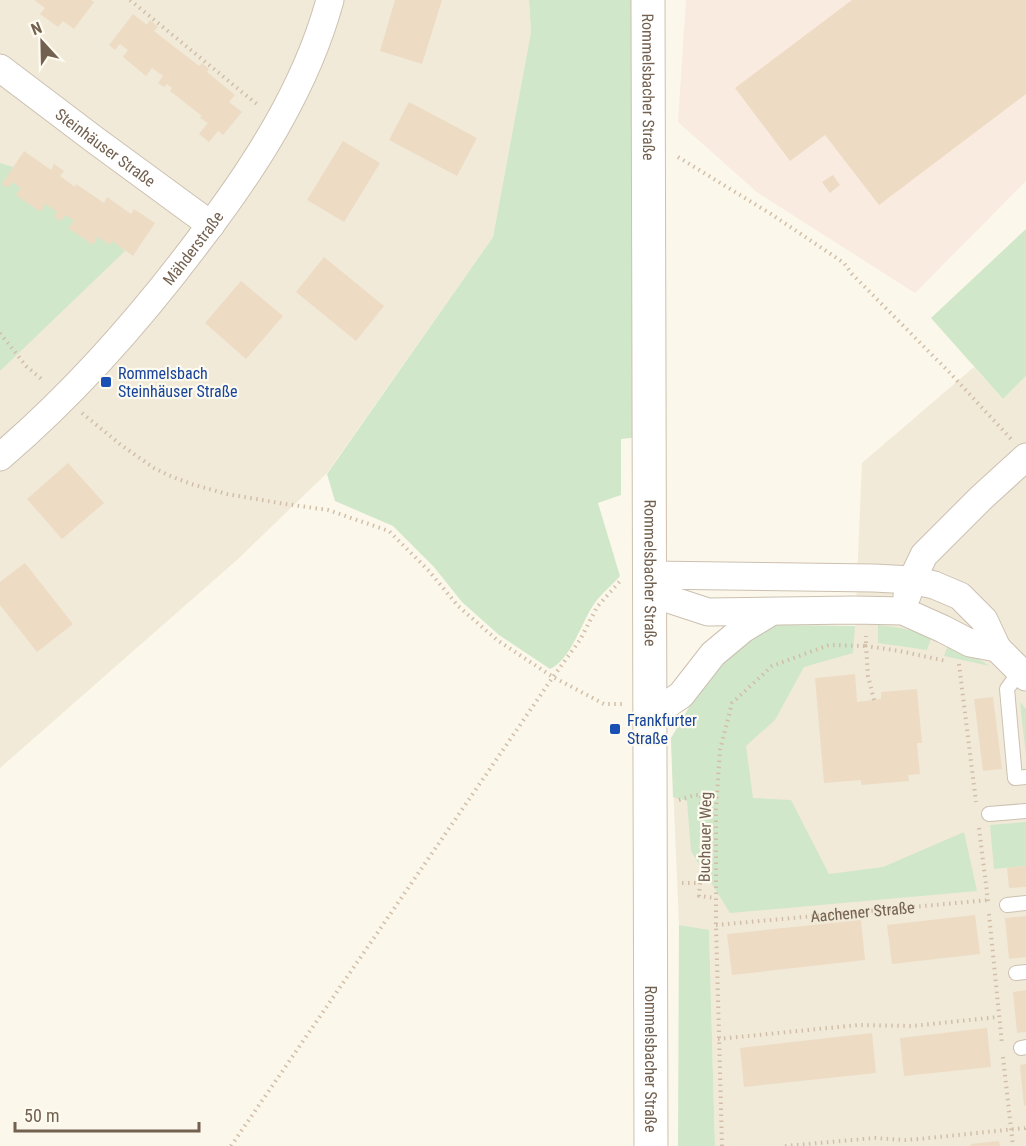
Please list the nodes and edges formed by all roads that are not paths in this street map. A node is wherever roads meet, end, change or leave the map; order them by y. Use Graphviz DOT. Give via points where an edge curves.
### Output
graph roads {
  1 [pos="330,0"];
  2 [pos="648,0"];
  3 [pos="0,68"];
  4 [pos="212,225"];
  5 [pos="1022,452"];
  6 [pos="0,457"];
  7 [pos="912,580"];
  8 [pos="650,584"];
  9 [pos="903,611"];
  10 [pos="771,612"];
  11 [pos="997,648"];
  12 [pos="1023,674"];
  13 [pos="650,710"];
  14 [pos="1026,777"];
  15 [pos="1026,811"];
  16 [pos="989,814"];
  17 [pos="1026,903"];
  18 [pos="1007,905"];
  19 [pos="651,1146"];
  1 -- 4 [label="street, Mähderstraße" via="313,49 269,141"];
  2 -- 8 [label="main road, Rommelsbacher Straße"];
  3 -- 4 [label="street, Steinhäuser Straße"];
  4 -- 6 [label="street, Mähderstraße" via="112,348"];
  5 -- 7 [label="street" via="924,555"];
  7 -- 8 [label="street"];
  7 -- 9 [label="street"];
  7 -- 11 [label="street" via="960,596 984,620"];
  8 -- 10 [label="street" via="708,612"];
  8 -- 13 [label="main road, Rommelsbacher Straße"];
  9 -- 10 [label="street"];
  9 -- 11 [label="street" via="970,643"];
  10 -- 13 [label="street" via="712,654 681,695"];
  11 -- 12 [label="street"];
  12 -- 14 [label="lane" via="1007,689 1015,778"];
  13 -- 19 [label="main road, Rommelsbacher Straße"];
  15 -- 16 [label="lane"];
  17 -- 18 [label="lane"];
}
